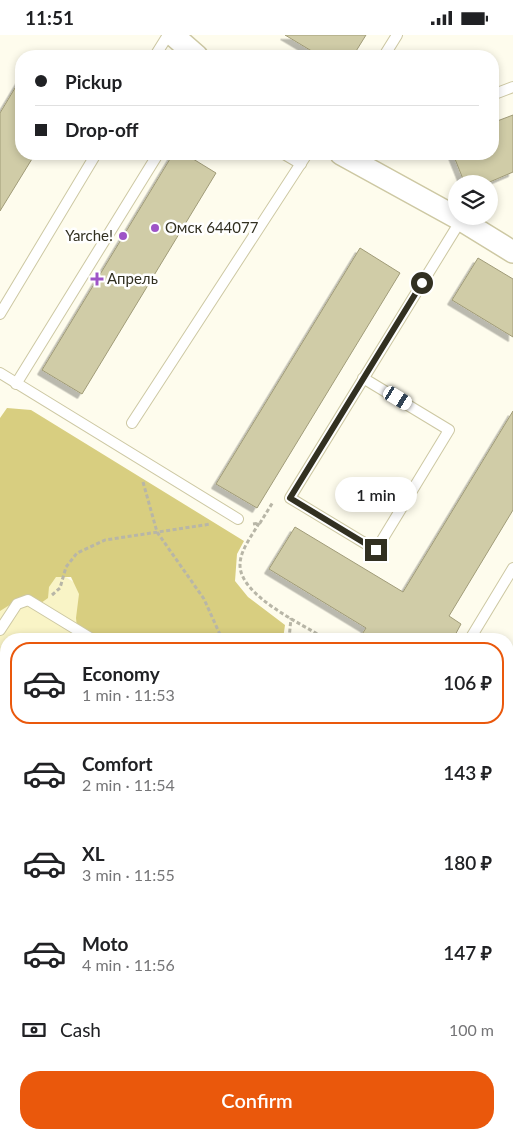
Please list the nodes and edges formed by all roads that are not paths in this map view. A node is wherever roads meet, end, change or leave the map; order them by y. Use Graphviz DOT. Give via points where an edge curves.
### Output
graph roads {
  1 [pos="168,35"];
  2 [pos="173,35"];
  3 [pos="396,35"];
  4 [pos="159,50"];
  5 [pos="190,50"];
  6 [pos="387,50"];
  7 [pos="513,87"];
  8 [pos="499,92"];
  9 [pos="92,160"];
  10 [pos="154,160"];
  11 [pos="294,160"];
  12 [pos="303,160"];
  13 [pos="352,160"];
  14 [pos="301,164"];
  15 [pos="448,213"];
  16 [pos="457,225"];
  17 [pos="469,225"];
  18 [pos="513,251"];
  19 [pos="0,314"];
  20 [pos="0,373"];
  21 [pos="364,378"];
  22 [pos="16,384"];
  23 [pos="132,423"];
  24 [pos="238,519"];
  25 [pos="513,568"];
  26 [pos="0,630"];
  27 [pos="82,633"];
  28 [pos="474,633"];
  1 -- 4 [label="lane"];
  2 -- 5 [label="street"];
  3 -- 6 [label="lane"];
  7 -- 8 [label="lane"];
  9 -- 19 [label="lane"];
  10 -- 22 [label="lane"];
  11 -- 14 [label="lane"];
  12 -- 14 [label="lane"];
  13 -- 15 [label="street"];
  14 -- 23 [label="lane"];
  16 -- 21 [label="lane"];
  17 -- 18 [label="street"];
  20 -- 22 [label="lane"];
  21 -- 21 [label="lane" via="449,429 376,550 290,498"];
  22 -- 24 [label="lane"];
  25 -- 28 [label="lane"];
  26 -- 27 [label="lane" via="17,604 28,600"];
}
